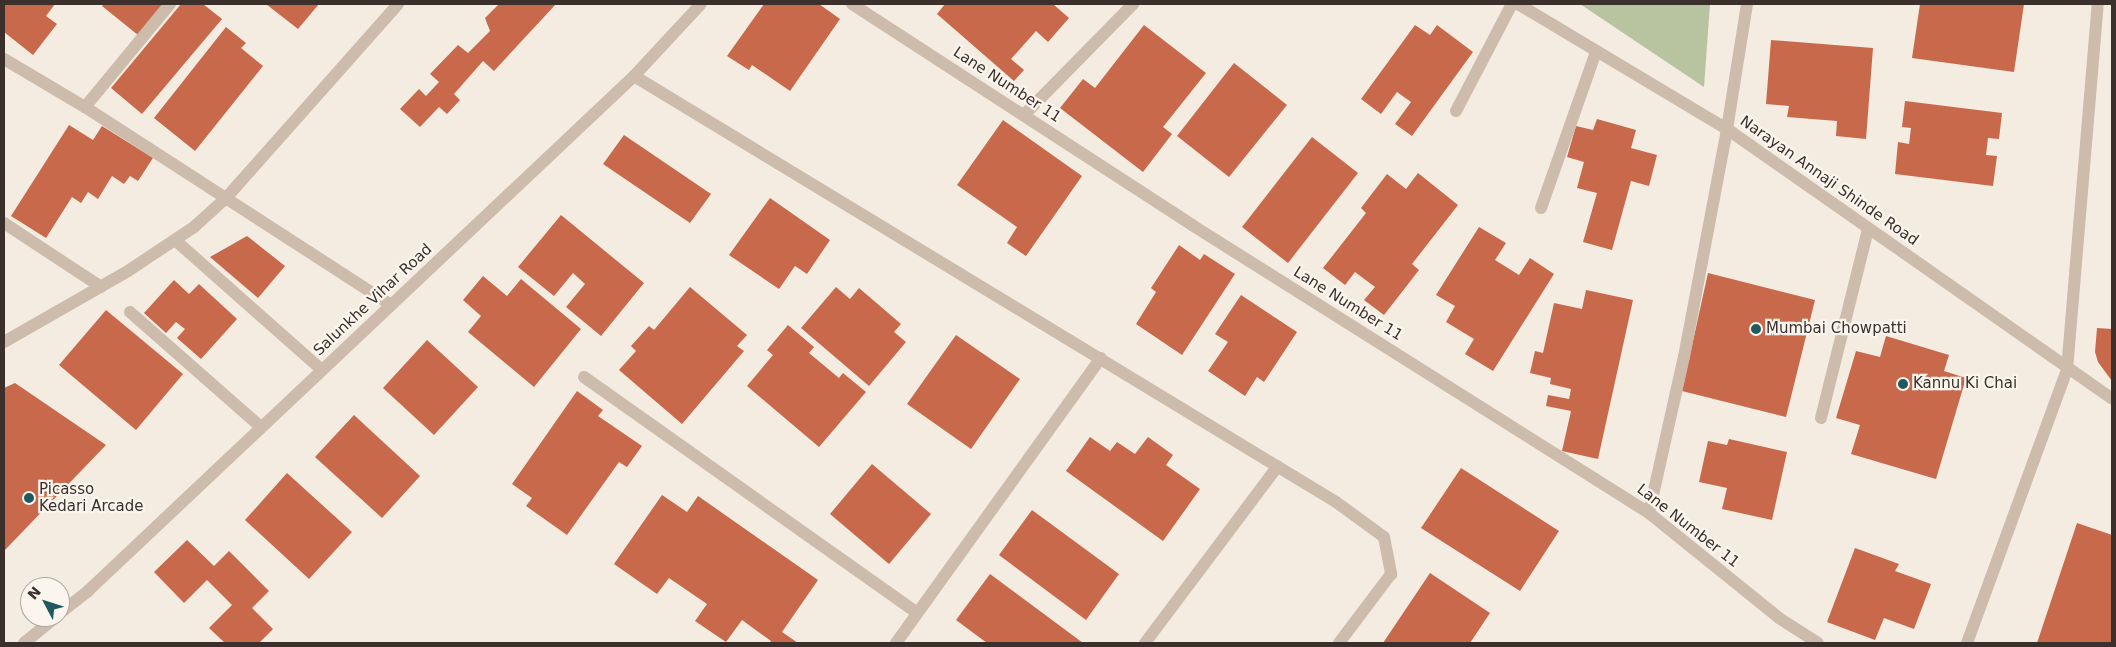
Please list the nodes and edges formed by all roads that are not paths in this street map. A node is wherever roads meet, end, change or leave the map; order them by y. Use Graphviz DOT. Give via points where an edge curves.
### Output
graph roads {
  1 [pos="170,4"];
  2 [pos="398,4"];
  3 [pos="701,4"];
  4 [pos="852,4"];
  5 [pos="1133,4"];
  6 [pos="1512,4"];
  7 [pos="1518,4"];
  8 [pos="1747,4"];
  9 [pos="2098,4"];
  10 [pos="1596,52"];
  11 [pos="4,59"];
  12 [pos="634,76"];
  13 [pos="84,108"];
  14 [pos="1456,111"];
  15 [pos="1024,115"];
  16 [pos="1727,128"];
  17 [pos="226,198"];
  18 [pos="1541,208"];
  19 [pos="4,223"];
  20 [pos="1868,228"];
  21 [pos="175,240"];
  22 [pos="101,287"];
  23 [pos="390,305"];
  24 [pos="130,312"];
  25 [pos="4,342"];
  26 [pos="1101,358"];
  27 [pos="322,370"];
  28 [pos="2068,370"];
  29 [pos="584,377"];
  30 [pos="2112,399"];
  31 [pos="1821,418"];
  32 [pos="261,427"];
  33 [pos="1278,466"];
  34 [pos="1649,513"];
  35 [pos="70,605"];
  36 [pos="918,613"];
  37 [pos="44,627"];
  38 [pos="24,643"];
  39 [pos="896,643"];
  40 [pos="1145,643"];
  41 [pos="1339,643"];
  42 [pos="1818,643"];
  43 [pos="1967,643"];
  1 -- 13 [label="street"];
  2 -- 17 [label="street"];
  3 -- 12 [label="street, Salunkhe Vihar Road"];
  4 -- 15 [label="street, Lane Number 11"];
  5 -- 15 [label="street"];
  6 -- 14 [label="street"];
  7 -- 10 [label="street, Narayan Annaji Shinde Road"];
  8 -- 16 [label="street"];
  9 -- 28 [label="street"];
  10 -- 16 [label="street, Narayan Annaji Shinde Road"];
  10 -- 18 [label="street"];
  11 -- 13 [label="street"];
  12 -- 23 [label="street, Salunkhe Vihar Road"];
  12 -- 26 [label="street"];
  13 -- 17 [label="street"];
  15 -- 34 [label="street, Lane Number 11" via="1192,225"];
  16 -- 20 [label="street, Narayan Annaji Shinde Road"];
  16 -- 34 [label="street" via="1684,357"];
  17 -- 21 [label="street"];
  17 -- 23 [label="street"];
  19 -- 22 [label="street"];
  20 -- 28 [label="street, Narayan Annaji Shinde Road"];
  20 -- 31 [label="street"];
  21 -- 22 [label="street"];
  21 -- 27 [label="street"];
  22 -- 25 [label="street"];
  23 -- 27 [label="street, Salunkhe Vihar Road"];
  24 -- 32 [label="street"];
  26 -- 33 [label="street"];
  26 -- 36 [label="street"];
  27 -- 32 [label="street, Salunkhe Vihar Road"];
  28 -- 30 [label="street, Narayan Annaji Shinde Road"];
  28 -- 43 [label="street"];
  29 -- 36 [label="street"];
  32 -- 35 [label="street, Salunkhe Vihar Road"];
  33 -- 40 [label="street"];
  33 -- 41 [label="street" via="1384,537 1391,574"];
  34 -- 42 [label="street, Lane Number 11" via="1778,618"];
  36 -- 39 [label="street"];
  37 -- 38 [label="street"];
}
